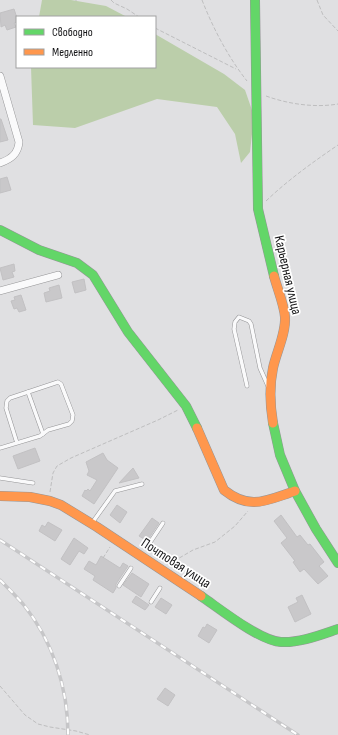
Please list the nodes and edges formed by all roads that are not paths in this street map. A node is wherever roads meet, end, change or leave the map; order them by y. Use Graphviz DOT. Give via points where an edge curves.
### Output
graph roads {
  1 [pos="255,0"];
  2 [pos="0,76"];
  3 [pos="0,163"];
  4 [pos="0,230"];
  5 [pos="58,275"];
  6 [pos="0,291"];
  7 [pos="247,386"];
  8 [pos="28,392"];
  9 [pos="270,393"];
  10 [pos="42,434"];
  11 [pos="17,443"];
  12 [pos="0,448"];
  13 [pos="0,478"];
  14 [pos="33,483"];
  15 [pos="142,484"];
  16 [pos="294,491"];
  17 [pos="1,494"];
  18 [pos="163,523"];
  19 [pos="92,524"];
  20 [pos="146,547"];
  21 [pos="338,563"];
  22 [pos="131,568"];
  23 [pos="119,586"];
  24 [pos="160,588"];
  25 [pos="151,602"];
  26 [pos="338,629"];
  1 -- 9 [label="street, Карьерная улица" via="258,209 285,318"];
  2 -- 3 [label="street" via="19,142 13,156"];
  4 -- 16 [label="street" via="44,252 87,268 128,332 186,406 202,436 224,490 230,496 245,503 254,503"];
  5 -- 6 [label="street"];
  7 -- 9 [label="lane" via="234,329 239,317 249,320 251,324 260,368"];
  8 -- 10 [label="lane"];
  8 -- 10 [label="lane" via="58,382 73,415 72,421 68,424"];
  8 -- 11 [label="lane" via="10,398 6,404"];
  9 -- 16 [label="street, Карьерная улица" via="271,412 280,454"];
  10 -- 11 [label="lane"];
  11 -- 12 [label="lane"];
  13 -- 14 [label="lane"];
  15 -- 19 [label="lane" via="115,491"];
  16 -- 21 [label="street, Карьерная улица"];
  17 -- 19 [label="street, Почтовая улица" via="50,501"];
  18 -- 20 [label="lane"];
  19 -- 26 [label="street, Почтовая улица" via="268,639 294,641"];
  22 -- 23 [label="lane"];
  24 -- 25 [label="lane"];
}
